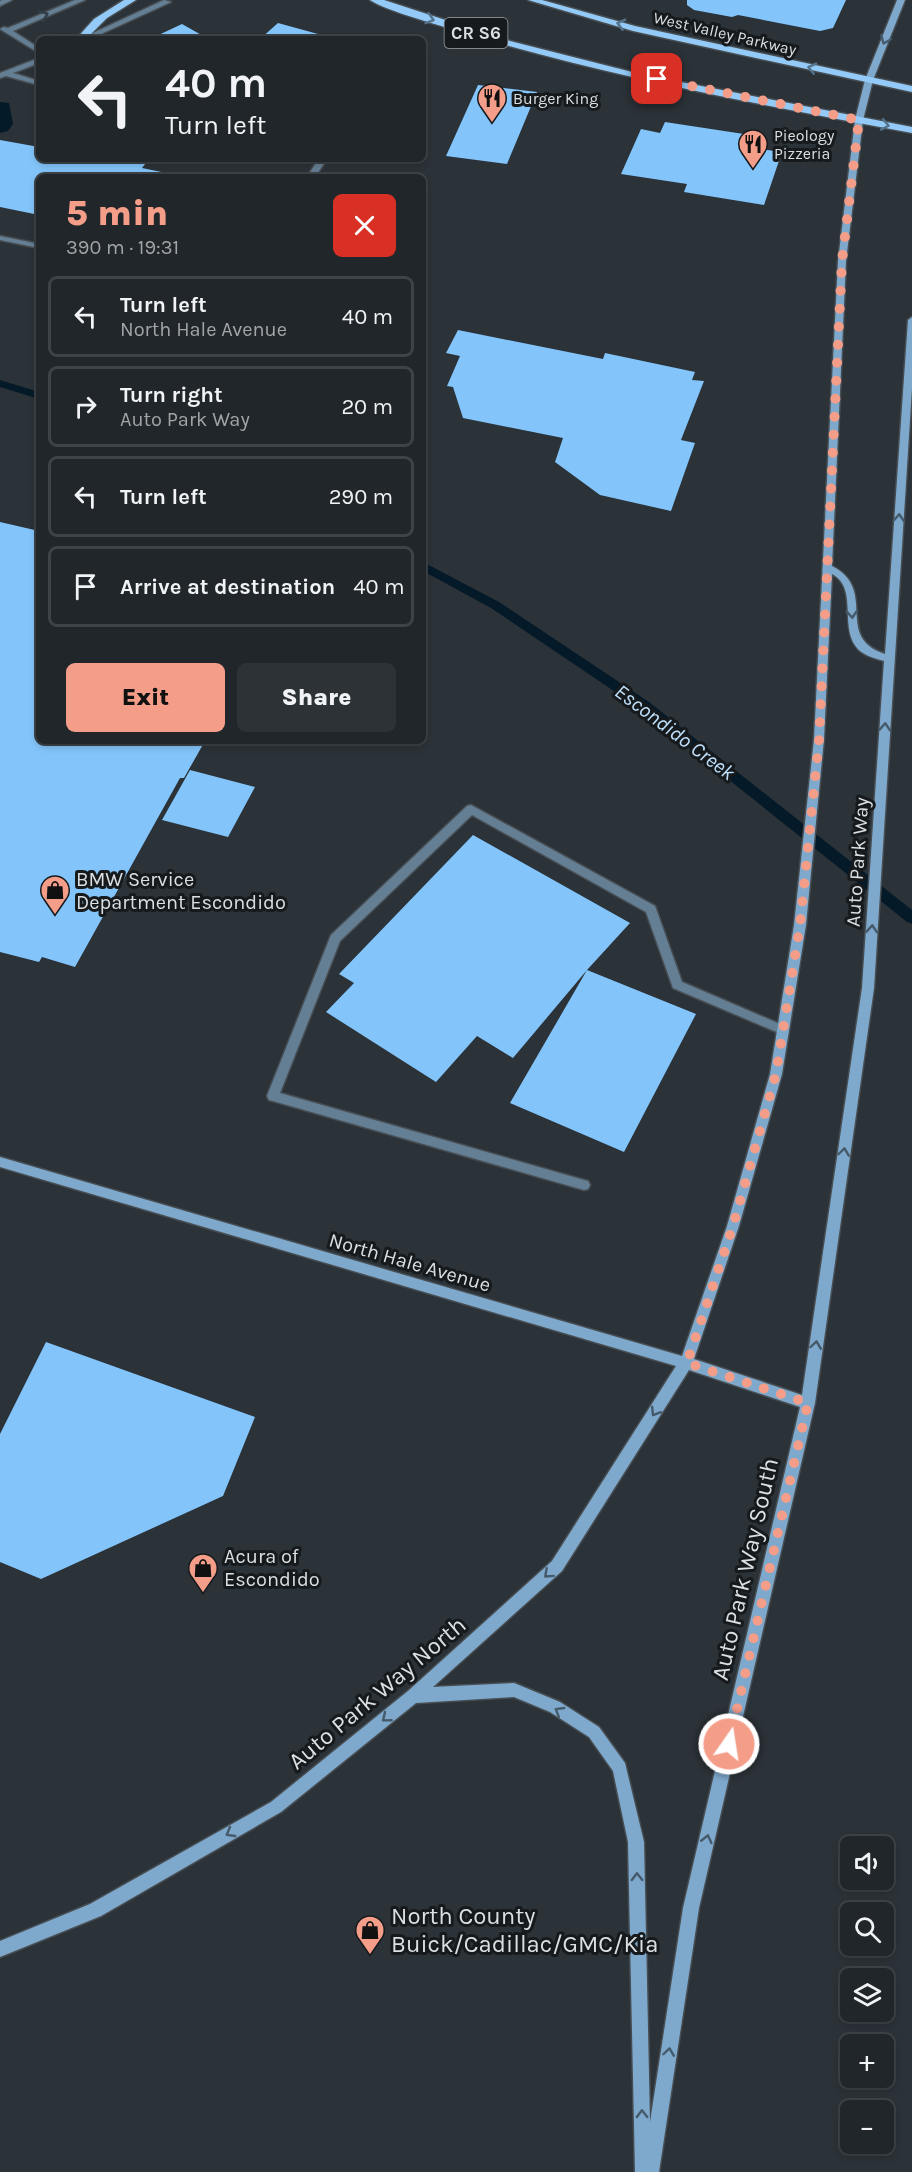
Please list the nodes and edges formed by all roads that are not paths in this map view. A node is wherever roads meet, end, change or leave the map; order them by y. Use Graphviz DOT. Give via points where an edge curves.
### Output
graph roads {
  1 [pos="9,0"];
  2 [pos="81,0"];
  3 [pos="131,0"];
  4 [pos="375,0"];
  5 [pos="532,0"];
  6 [pos="902,0"];
  7 [pos="167,2"];
  8 [pos="0,4"];
  9 [pos="3,29"];
  10 [pos="85,36"];
  11 [pos="90,36"];
  12 [pos="36,49"];
  13 [pos="36,61"];
  14 [pos="4,75"];
  15 [pos="869,80"];
  16 [pos="36,82"];
  17 [pos="912,89"];
  18 [pos="859,120"];
  19 [pos="912,130"];
  20 [pos="0,238"];
  21 [pos="36,245"];
  22 [pos="912,320"];
  23 [pos="827,567"];
  24 [pos="889,659"];
  25 [pos="783,1030"];
  26 [pos="0,1162"];
  27 [pos="584,1185"];
  28 [pos="687,1363"];
  29 [pos="808,1403"];
  30 [pos="413,1696"];
  31 [pos="0,1949"];
  32 [pos="643,2172"];
  33 [pos="651,2172"];
  1 -- 8 [label="lane"];
  9 -- 2 [label="lane, one-way"];
  3 -- 10 [label="main road" via="93,23"];
  4 -- 18 [label="main road, CR S6, one-way" via="548,54"];
  15 -- 5 [label="main road, West Valley Parkway, one-way"];
  6 -- 15 [label="main road, one-way"];
  7 -- 11 [label="lane"];
  9 -- 12 [label="lane"];
  13 -- 14 [label="lane"];
  14 -- 16 [label="lane"];
  15 -- 17 [label="main road, West Valley Parkway"];
  15 -- 18 [label="main road"];
  18 -- 19 [label="main road, CR S6, one-way"];
  18 -- 23 [label="main road" via="842,261"];
  20 -- 21 [label="lane"];
  24 -- 22 [label="main road, Auto Park Way, one-way"];
  23 -- 24 [label="main road, one-way" via="837,571 850,587 853,633 862,647"];
  23 -- 25 [label="main road" via="819,740 800,925"];
  29 -- 24 [label="main road, Auto Park Way, one-way" via="868,988"];
  25 -- 27 [label="lane" via="677,985 651,909 471,809 335,938 273,1096"];
  25 -- 28 [label="main road" via="762,1126"];
  26 -- 28 [label="main road, North Hale Avenue"];
  28 -- 29 [label="main road, North Hale Avenue"];
  28 -- 30 [label="main road, Auto Park Way North, one-way" via="557,1566"];
  33 -- 29 [label="main road, Auto Park Way South, one-way" via="691,1908"];
  30 -- 31 [label="main road, Auto Park Way North, one-way" via="276,1807 95,1910"];
  32 -- 30 [label="main road, one-way" via="636,1842 620,1768 594,1732 555,1707 514,1690"];
}
